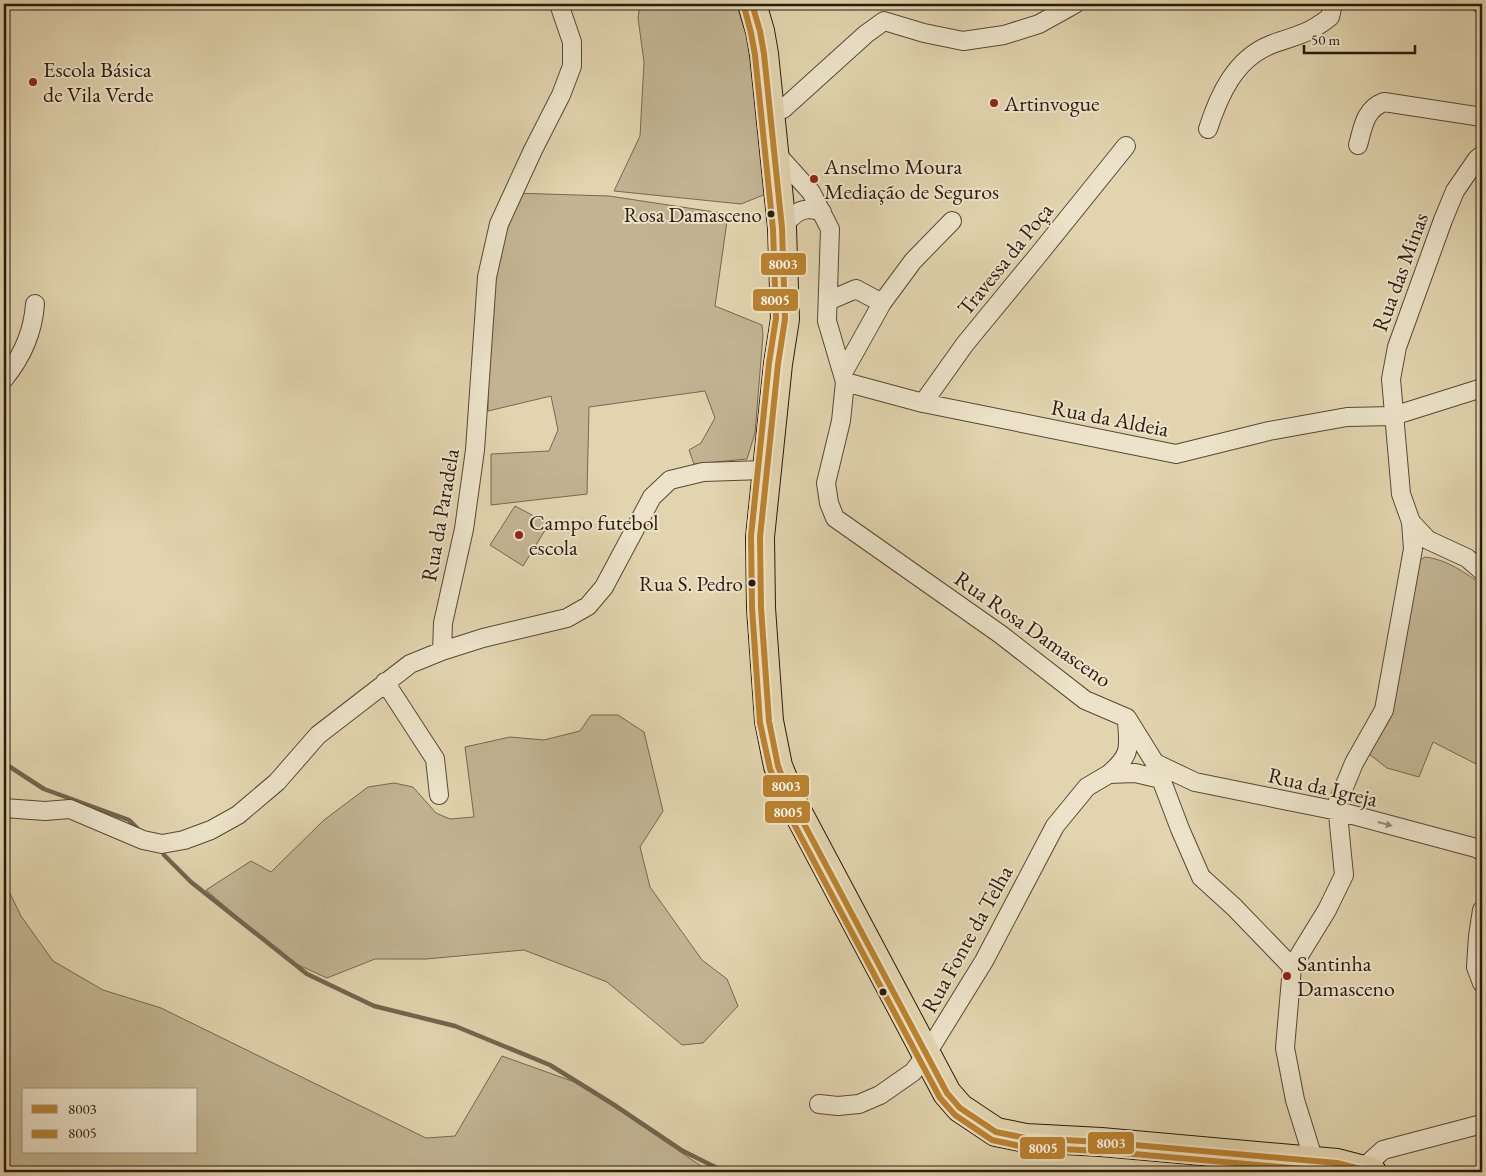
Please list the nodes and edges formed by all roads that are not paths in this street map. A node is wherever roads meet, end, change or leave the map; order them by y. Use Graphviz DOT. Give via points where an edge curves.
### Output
graph roads {
  1 [pos="559,4"];
  2 [pos="752,4"];
  3 [pos="1075,4"];
  4 [pos="1333,4"];
  5 [pos="769,115"];
  6 [pos="1482,117"];
  7 [pos="1208,129"];
  8 [pos="1358,145"];
  9 [pos="1126,146"];
  10 [pos="772,149"];
  11 [pos="1482,154"];
  12 [pos="822,212"];
  13 [pos="952,221"];
  14 [pos="782,228"];
  15 [pos="828,302"];
  16 [pos="882,303"];
  17 [pos="35,304"];
  18 [pos="844,377"];
  19 [pos="4,379"];
  20 [pos="1482,388"];
  21 [pos="923,403"];
  22 [pos="1393,416"];
  23 [pos="766,470"];
  24 [pos="1411,522"];
  25 [pos="1482,571"];
  26 [pos="442,651"];
  27 [pos="386,682"];
  28 [pos="1127,718"];
  29 [pos="1158,771"];
  30 [pos="1109,774"];
  31 [pos="439,795"];
  32 [pos="4,808"];
  33 [pos="1338,812"];
  34 [pos="1482,851"];
  35 [pos="1482,910"];
  36 [pos="1292,967"];
  37 [pos="1482,984"];
  38 [pos="926,1055"];
  39 [pos="819,1104"];
  40 [pos="1482,1124"];
  41 [pos="1314,1161"];
  42 [pos="1367,1170"];
  1 -- 26 [label="street, Rua da Paradela" via="572,42 572,66 499,224 486,277 475,450 464,529 443,623"];
  2 -- 5 [label="main road" via="760,31"];
  3 -- 5 [label="street" via="1038,24 1004,36 964,41 884,21 783,109"];
  4 -- 7 [label="street" via="1330,17 1313,29 1268,45 1248,58 1231,77 1218,100"];
  5 -- 10 [label="main road"];
  6 -- 8 [label="street" via="1384,102 1368,113"];
  9 -- 21 [label="street, Travessa da Poça" via="965,344"];
  10 -- 12 [label="street, Rua Rosa Damasceno" via="811,192"];
  10 -- 14 [label="main road"];
  11 -- 22 [label="street, Rua das Minas" via="1455,191 1397,347 1391,379"];
  12 -- 14 [label="street" via="806,208 792,215"];
  12 -- 15 [label="street, Rua Rosa Damasceno" via="830,229"];
  13 -- 16 [label="street" via="913,261"];
  14 -- 23 [label="main road" via="786,319"];
  15 -- 16 [label="street" via="856,289"];
  15 -- 18 [label="street, Rua Rosa Damasceno" via="827,321"];
  16 -- 18 [label="street"];
  17 -- 19 [label="street" via="25,347"];
  18 -- 21 [label="street, Rua da Aldeia"];
  18 -- 28 [label="street, Rua Rosa Damasceno" via="841,421 826,483 834,518 1000,634 1085,700"];
  20 -- 22 [label="street, Rua da Aldeia"];
  21 -- 22 [label="street, Rua da Aldeia" via="1176,454 1269,431 1347,417"];
  22 -- 24 [label="street, Rua das Minas" via="1401,494"];
  23 -- 26 [label="street" via="703,472 670,480 652,497 604,586 588,606 567,618"];
  23 -- 38 [label="main road" via="760,536 761,608 769,721 778,766 794,805"];
  24 -- 25 [label="street" via="1428,540 1467,558"];
  24 -- 33 [label="street" via="1413,549 1384,710 1354,763 1337,804"];
  26 -- 27 [label="street" via="410,664"];
  27 -- 31 [label="street" via="435,759"];
  27 -- 32 [label="street" via="318,735 277,782 238,815 184,840 162,844 143,840 70,809"];
  28 -- 29 [label="street"];
  28 -- 30 [label="street, Rua Fonte da Telha" via="1129,748 1121,763"];
  29 -- 30 [label="street, Rua Fonte da Telha"];
  29 -- 33 [label="street, Rua da Igreja" via="1195,782"];
  29 -- 36 [label="street" via="1201,877"];
  30 -- 38 [label="street, Rua Fonte da Telha" via="1087,787 1055,826 984,961"];
  33 -- 34 [label="street, Rua da Igreja, one-way"];
  33 -- 36 [label="street" via="1344,875"];
  35 -- 37 [label="street" via="1476,967"];
  36 -- 41 [label="street" via="1285,1048 1295,1100"];
  38 -- 39 [label="street, Rua Fonte da Telha" via="913,1072 880,1095 859,1104"];
  38 -- 41 [label="main road" via="947,1093 960,1108 996,1132 1026,1138"];
  40 -- 42 [label="street" via="1382,1150"];
  41 -- 42 [label="main road"];
}
